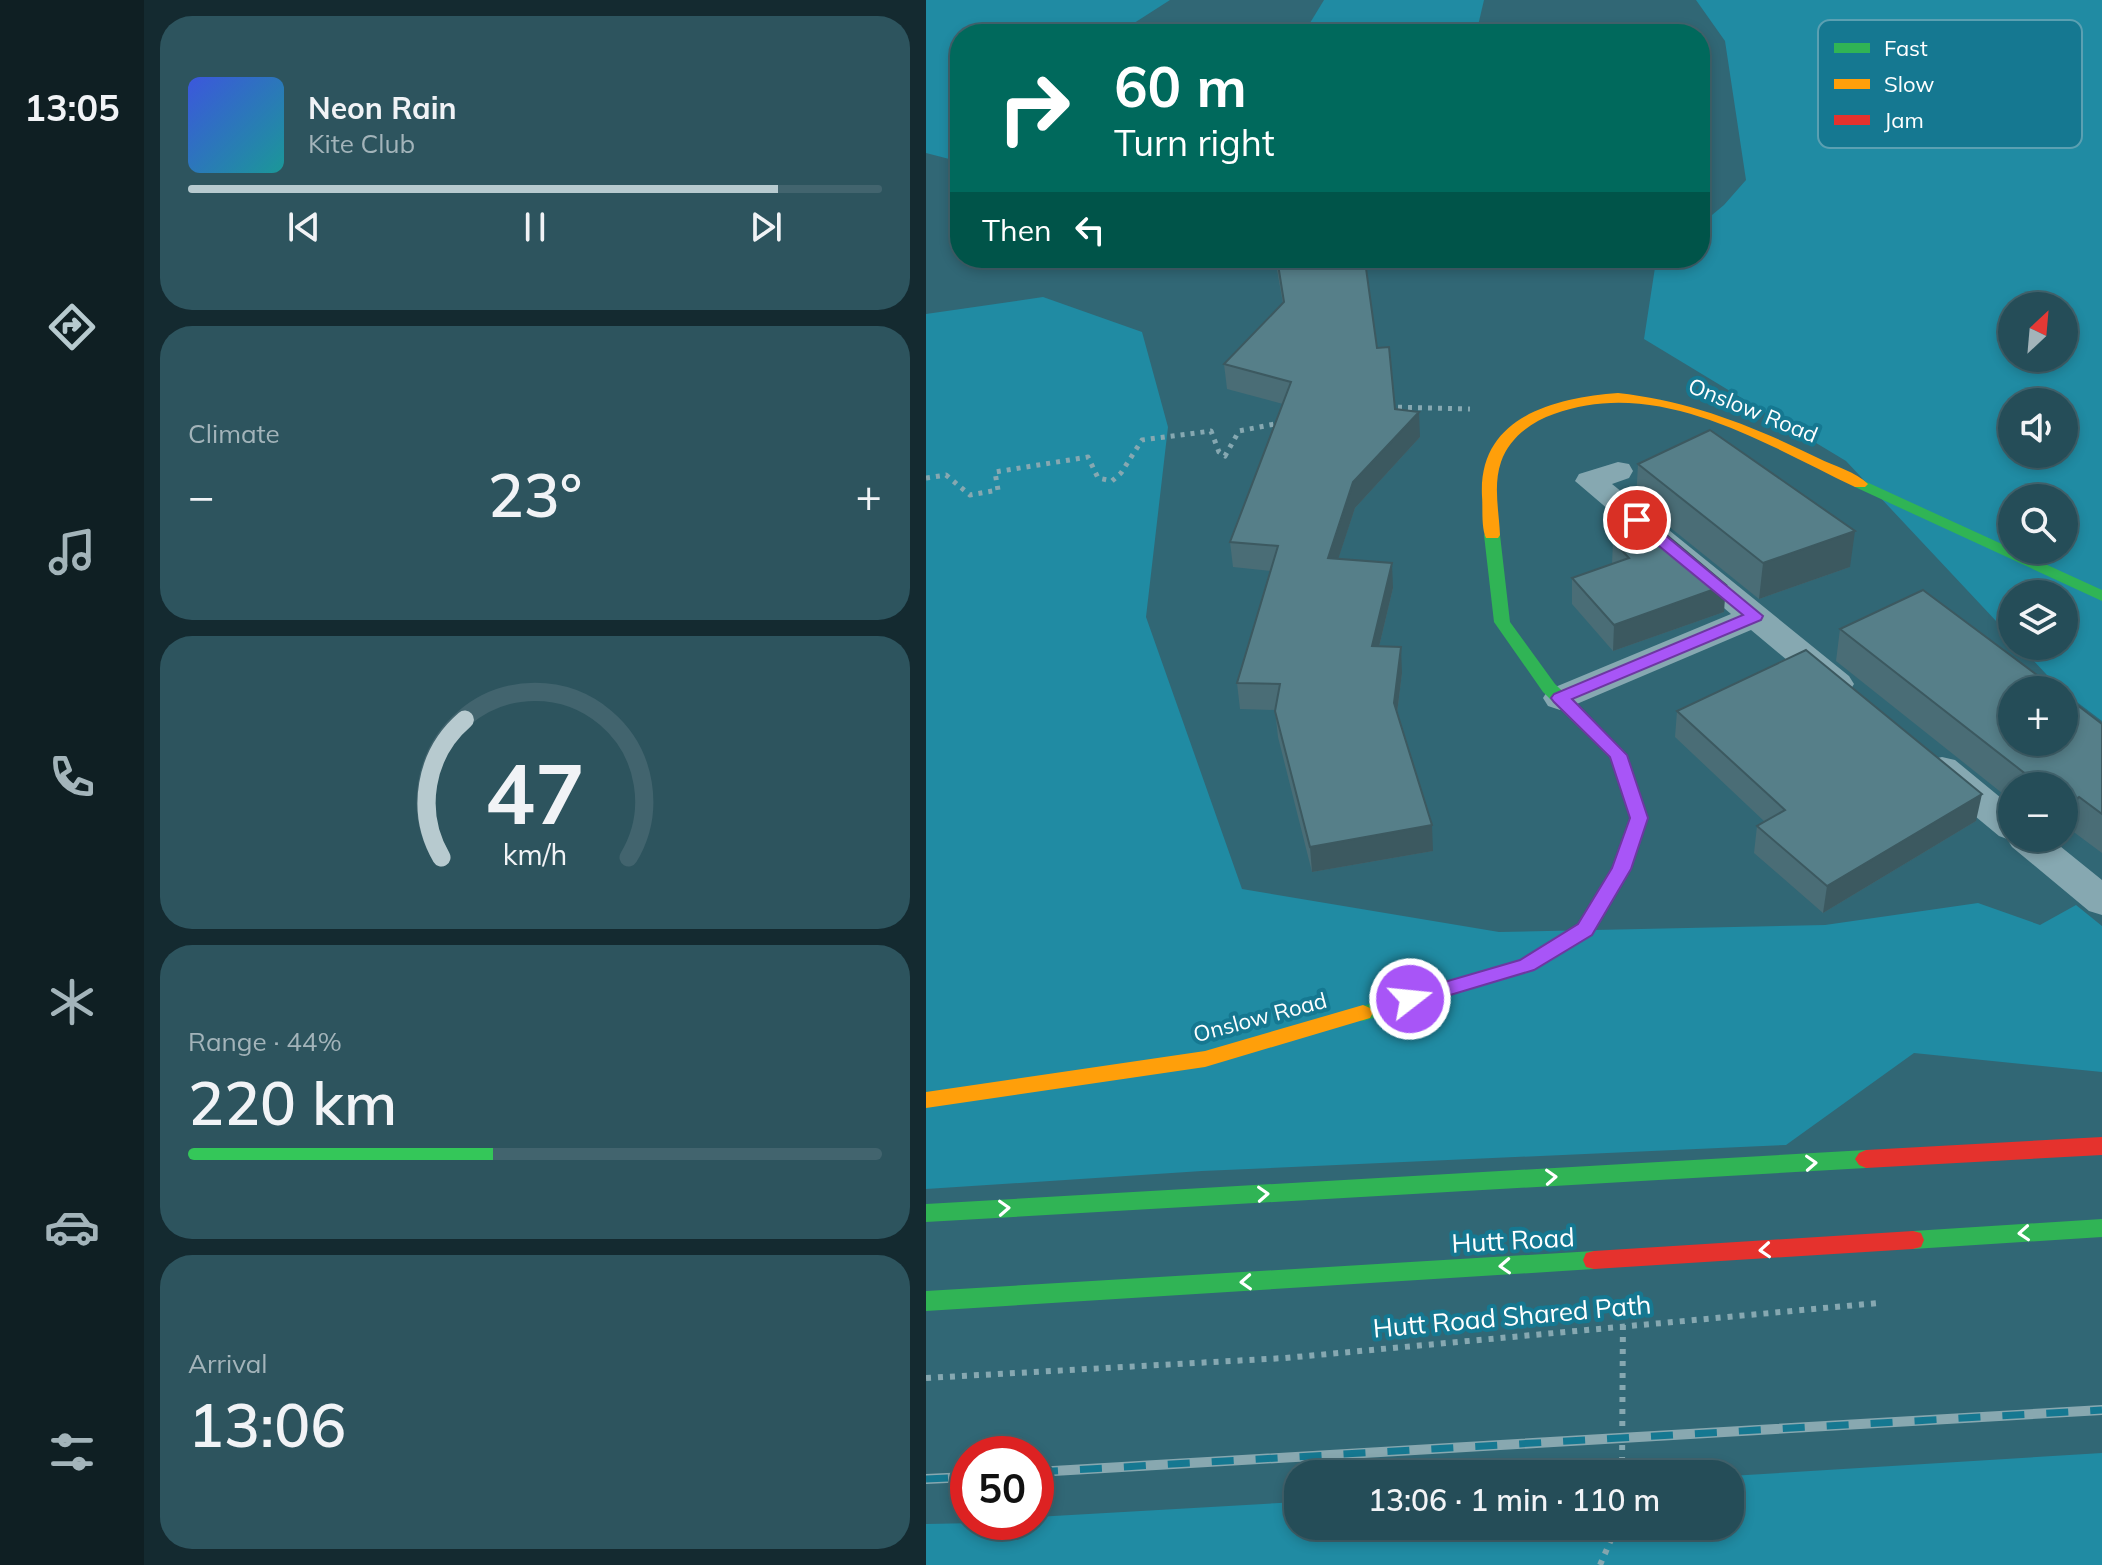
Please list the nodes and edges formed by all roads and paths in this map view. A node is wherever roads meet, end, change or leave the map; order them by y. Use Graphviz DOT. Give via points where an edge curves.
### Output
graph roads {
  1 [pos="1379,407"];
  2 [pos="1407,407"];
  3 [pos="1285,422"];
  4 [pos="1618,471"];
  5 [pos="926,478"];
  6 [pos="2102,596"];
  7 [pos="1755,616"];
  8 [pos="1560,698"];
  9 [pos="1865,707"];
  10 [pos="1914,747"];
  11 [pos="1998,816"];
  12 [pos="2042,852"];
  13 [pos="2102,901"];
  14 [pos="926,1100"];
  15 [pos="2102,1146"];
  16 [pos="926,1213"];
  17 [pos="2102,1228"];
  18 [pos="1624,1259"];
  19 [pos="926,1301"];
  20 [pos="1890,1302"];
  21 [pos="1623,1326"];
  22 [pos="926,1378"];
  23 [pos="1622,1460"];
  24 [pos="1611,1540"];
  25 [pos="1600,1565"];
  1 -- 2 [label="path"];
  3 -- 5 [label="path" via="1239,431 1225,456 1211,431 1142,440 1112,481 1093,474 1088,457 995,472 998,490 970,495 946,475"];
  4 -- 7 [label="lane" via="1590,481"];
  6 -- 8 [label="main road, Onslow Road" via="1705,412 1644,397 1582,400 1537,415 1513,432 1492,462 1488,489 1502,622"];
  7 -- 8 [label="lane"];
  7 -- 9 [label="lane"];
  8 -- 14 [label="main road, Onslow Road" via="1618,755 1639,818 1621,869 1585,929 1527,965 1205,1059"];
  10 -- 11 [label="lane"];
  12 -- 13 [label="lane"];
  16 -- 15 [label="main road, one-way"];
  17 -- 18 [label="main road, Hutt Road, one-way"];
  18 -- 19 [label="main road, Hutt Road, one-way"];
  18 -- 21 [label="path"];
  20 -- 21 [label="path, Hutt Road Shared Path"];
  21 -- 22 [label="path, Hutt Road Shared Path" via="1285,1358"];
  21 -- 23 [label="path"];
  24 -- 25 [label="path"];
}
